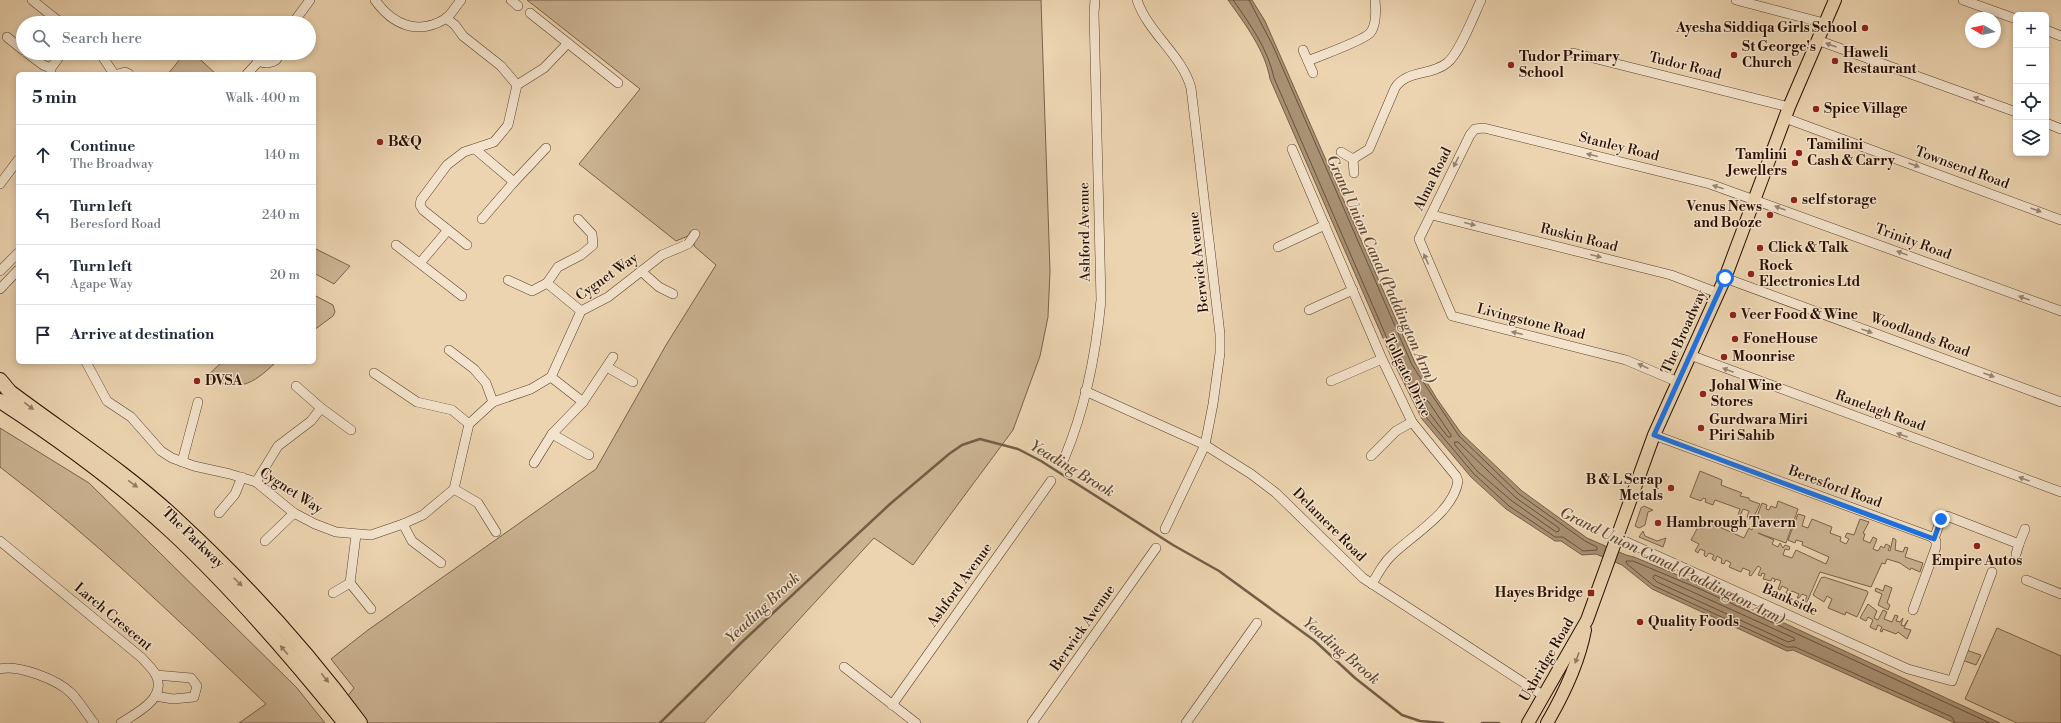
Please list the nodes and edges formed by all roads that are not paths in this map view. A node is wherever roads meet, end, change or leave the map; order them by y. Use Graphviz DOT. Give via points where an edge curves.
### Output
graph roads {
  1 [pos="32,0"];
  2 [pos="310,0"];
  3 [pos="375,0"];
  4 [pos="461,0"];
  5 [pos="1095,0"];
  6 [pos="1137,0"];
  7 [pos="1374,0"];
  8 [pos="1481,0"];
  9 [pos="1736,0"];
  10 [pos="1835,0"];
  11 [pos="1963,0"];
  12 [pos="530,13"];
  13 [pos="53,16"];
  14 [pos="298,16"];
  15 [pos="446,18"];
  16 [pos="2013,18"];
  17 [pos="1824,23"];
  18 [pos="2049,31"];
  19 [pos="2061,36"];
  20 [pos="7,37"];
  21 [pos="1817,40"];
  22 [pos="16,44"];
  23 [pos="567,44"];
  24 [pos="1303,50"];
  25 [pos="1573,53"];
  26 [pos="37,60"];
  27 [pos="58,60"];
  28 [pos="105,60"];
  29 [pos="276,60"];
  30 [pos="259,61"];
  31 [pos="1308,61"];
  32 [pos="51,71"];
  33 [pos="113,72"];
  34 [pos="249,72"];
  35 [pos="1313,73"];
  36 [pos="618,83"];
  37 [pos="517,85"];
  38 [pos="2013,111"];
  39 [pos="1787,113"];
  40 [pos="2049,124"];
  41 [pos="1475,129"];
  42 [pos="2061,129"];
  43 [pos="546,148"];
  44 [pos="475,149"];
  45 [pos="1292,149"];
  46 [pos="1341,152"];
  47 [pos="1353,159"];
  48 [pos="16,163"];
  49 [pos="1354,173"];
  50 [pos="514,182"];
  51 [pos="0,184"];
  52 [pos="1755,199"];
  53 [pos="1432,215"];
  54 [pos="482,220"];
  55 [pos="578,220"];
  56 [pos="2061,220"];
  57 [pos="1325,225"];
  58 [pos="448,230"];
  59 [pos="695,234"];
  60 [pos="1419,242"];
  61 [pos="396,245"];
  62 [pos="467,245"];
  63 [pos="1278,247"];
  64 [pos="16,255"];
  65 [pos="0,257"];
  66 [pos="8,263"];
  67 [pos="420,263"];
  68 [pos="0,271"];
  69 [pos="641,272"];
  70 [pos="16,274"];
  71 [pos="1725,278"];
  72 [pos="508,280"];
  73 [pos="547,284"];
  74 [pos="0,289"];
  75 [pos="1353,290"];
  76 [pos="1718,293"];
  77 [pos="673,294"];
  78 [pos="462,296"];
  79 [pos="1309,310"];
  80 [pos="581,311"];
  81 [pos="2061,311"];
  82 [pos="449,350"];
  83 [pos="1690,355"];
  84 [pos="613,357"];
  85 [pos="1382,358"];
  86 [pos="87,364"];
  87 [pos="607,367"];
  88 [pos="374,373"];
  89 [pos="551,377"];
  90 [pos="0,380"];
  91 [pos="1331,381"];
  92 [pos="633,382"];
  93 [pos="1678,382"];
  94 [pos="296,386"];
  95 [pos="1085,391"];
  96 [pos="0,401"];
  97 [pos="198,402"];
  98 [pos="493,402"];
  99 [pos="583,402"];
  100 [pos="2061,402"];
  101 [pos="321,408"];
  102 [pos="1412,422"];
  103 [pos="468,424"];
  104 [pos="180,430"];
  105 [pos="351,430"];
  106 [pos="189,432"];
  107 [pos="552,434"];
  108 [pos="1654,435"];
  109 [pos="1205,445"];
  110 [pos="589,455"];
  111 [pos="1372,456"];
  112 [pos="1064,459"];
  113 [pos="182,462"];
  114 [pos="534,463"];
  115 [pos="242,477"];
  116 [pos="1052,481"];
  117 [pos="256,482"];
  118 [pos="454,489"];
  119 [pos="2061,492"];
  120 [pos="294,512"];
  121 [pos="219,513"];
  122 [pos="403,524"];
  123 [pos="1165,529"];
  124 [pos="2025,529"];
  125 [pos="496,532"];
  126 [pos="356,535"];
  127 [pos="1934,539"];
  128 [pos="1617,540"];
  129 [pos="0,541"];
  130 [pos="265,541"];
  131 [pos="2019,544"];
  132 [pos="1156,548"];
  133 [pos="2016,554"];
  134 [pos="441,563"];
  135 [pos="1992,572"];
  136 [pos="2026,580"];
  137 [pos="350,583"];
  138 [pos="1372,584"];
  139 [pos="333,594"];
  140 [pos="2061,594"];
  141 [pos="370,609"];
  142 [pos="1913,610"];
  143 [pos="1587,620"];
  144 [pos="1257,623"];
  145 [pos="844,667"];
  146 [pos="0,669"];
  147 [pos="1556,673"];
  148 [pos="156,675"];
  149 [pos="1570,679"];
  150 [pos="155,696"];
  151 [pos="1544,696"];
  152 [pos="892,704"];
  153 [pos="1530,720"];
  154 [pos="914,722"];
  155 [pos="1547,722"];
  156 [pos="94,723"];
  157 [pos="121,723"];
  158 [pos="345,723"];
  159 [pos="360,723"];
  160 [pos="1032,723"];
  161 [pos="1186,723"];
  1 -- 13 [label="street"];
  2 -- 14 [label="street"];
  3 -- 15 [label="street" via="390,18 413,27 425,26"];
  4 -- 15 [label="street"];
  5 -- 95 [label="street, Ashford Avenue" via="1101,300 1097,337"];
  6 -- 109 [label="street, Berwick Avenue" via="1147,20 1187,75 1191,88 1220,334 1220,353"];
  7 -- 31 [label="street" via="1376,11 1370,33"];
  8 -- 47 [label="street" via="1450,60 1438,68 1409,76 1398,84 1369,149"];
  9 -- 17 [label="street"];
  10 -- 17 [label="main road, The Broadway"];
  11 -- 16 [label="street"];
  12 -- 23 [label="street"];
  15 -- 37 [label="street" via="463,36 501,66"];
  17 -- 21 [label="main road, The Broadway"];
  18 -- 19 [label="street"];
  20 -- 22 [label="street"];
  38 -- 21 [label="street, one-way"];
  21 -- 39 [label="main road, The Broadway"];
  23 -- 36 [label="street"];
  23 -- 37 [label="street" via="544,68"];
  24 -- 31 [label="street"];
  25 -- 39 [label="street, Tudor Road"];
  26 -- 32 [label="street"];
  27 -- 32 [label="street"];
  28 -- 33 [label="street"];
  29 -- 30 [label="street" via="267,64"];
  30 -- 34 [label="street"];
  31 -- 35 [label="street"];
  37 -- 44 [label="street" via="508,125 494,142"];
  39 -- 52 [label="main road, The Broadway"];
  39 -- 56 [label="street, Townsend Road, one-way"];
  40 -- 42 [label="street"];
  52 -- 41 [label="street, Stanley Road, one-way" via="1698,181 1486,128"];
  41 -- 53 [label="street, Alma Road, one-way" via="1446,182"];
  43 -- 50 [label="street"];
  44 -- 50 [label="street"];
  44 -- 58 [label="street" via="464,152 447,166 421,200 423,210"];
  45 -- 57 [label="street, Tollgate Drive"];
  46 -- 47 [label="street"];
  47 -- 49 [label="street"];
  48 -- 51 [label="street"];
  50 -- 54 [label="street"];
  52 -- 71 [label="main road, The Broadway"];
  81 -- 52 [label="street, Trinity Road, one-way"];
  53 -- 60 [label="street, Alma Road" via="1420,233"];
  53 -- 76 [label="street, Ruskin Road, one-way" via="1671,275"];
  55 -- 73 [label="street" via="592,234 593,245 581,255 558,267"];
  57 -- 63 [label="street"];
  57 -- 75 [label="street, Tollgate Drive"];
  58 -- 62 [label="street"];
  58 -- 67 [label="street"];
  59 -- 69 [label="street, Cygnet Way" via="688,244 662,255"];
  93 -- 60 [label="street, Livingstone Road, one-way" via="1626,360 1455,318"];
  61 -- 67 [label="street"];
  64 -- 66 [label="street"];
  65 -- 66 [label="street"];
  66 -- 68 [label="street"];
  67 -- 78 [label="street"];
  69 -- 77 [label="street"];
  69 -- 80 [label="street, Cygnet Way" via="608,297"];
  70 -- 74 [label="street"];
  71 -- 76 [label="main road, The Broadway"];
  71 -- 100 [label="street, Woodlands Road, one-way"];
  72 -- 73 [label="street" via="532,291"];
  73 -- 80 [label="street"];
  75 -- 79 [label="street"];
  75 -- 85 [label="street, Tollgate Drive"];
  76 -- 83 [label="main road, The Broadway"];
  80 -- 89 [label="street, Cygnet Way"];
  82 -- 98 [label="street" via="474,369 486,383"];
  83 -- 93 [label="main road, The Broadway"];
  119 -- 83 [label="street, Ranelagh Road, one-way"];
  84 -- 87 [label="street"];
  85 -- 91 [label="street"];
  85 -- 102 [label="street, Tollgate Drive"];
  86 -- 113 [label="street, Cygnet Way" via="107,401 131,417 162,451"];
  87 -- 92 [label="street"];
  87 -- 99 [label="street"];
  88 -- 103 [label="street" via="417,402 452,410"];
  89 -- 98 [label="street" via="532,389"];
  89 -- 99 [label="street"];
  90 -- 159 [label="highway, The Parkway, one-way" via="10,392 139,488 178,521 287,634"];
  93 -- 108 [label="main road, The Broadway"];
  94 -- 101 [label="street"];
  95 -- 109 [label="street, Delamere Road"];
  95 -- 112 [label="street, Ashford Avenue" via="1077,425"];
  158 -- 96 [label="highway, The Parkway, one-way" via="278,642 172,532 109,479 43,429"];
  97 -- 106 [label="street"];
  98 -- 103 [label="street"];
  99 -- 107 [label="street"];
  101 -- 105 [label="street"];
  101 -- 117 [label="street" via="311,421 278,446"];
  102 -- 111 [label="street" via="1396,431"];
  102 -- 138 [label="street, Tollgate Drive" via="1456,476 1458,483 1442,511 1422,531 1391,555"];
  103 -- 118 [label="street"];
  104 -- 106 [label="street"];
  106 -- 113 [label="street"];
  107 -- 110 [label="street"];
  107 -- 114 [label="street"];
  108 -- 127 [label="street, Beresford Road"];
  108 -- 128 [label="main road, The Broadway"];
  109 -- 123 [label="street, Berwick Avenue"];
  109 -- 138 [label="street, Delamere Road" via="1276,493 1354,570"];
  113 -- 115 [label="street, Cygnet Way"];
  115 -- 117 [label="street, Cygnet Way"];
  115 -- 121 [label="street" via="235,494"];
  116 -- 152 [label="street, Ashford Avenue"];
  117 -- 120 [label="street, Cygnet Way"];
  118 -- 122 [label="street, Cygnet Way" via="423,515"];
  118 -- 125 [label="street" via="478,502"];
  120 -- 126 [label="street, Cygnet Way" via="336,532"];
  120 -- 130 [label="street"];
  122 -- 126 [label="street, Cygnet Way" via="371,535"];
  122 -- 134 [label="street" via="412,541"];
  124 -- 131 [label="street"];
  126 -- 137 [label="street"];
  127 -- 131 [label="street" via="1941,519 1945,516"];
  127 -- 142 [label="street" via="1936,547"];
  128 -- 135 [label="street, Bankside" via="1908,669 1952,681"];
  128 -- 143 [label="main road"];
  129 -- 148 [label="street, Larch Crescent" via="142,658"];
  131 -- 133 [label="street"];
  132 -- 160 [label="street, Berwick Avenue"];
  136 -- 140 [label="street"];
  137 -- 139 [label="street"];
  137 -- 141 [label="street"];
  138 -- 151 [label="street, Delamere Road"];
  143 -- 147 [label="main road, Uxbridge Road"];
  143 -- 149 [label="main road, Uxbridge Road, one-way"];
  144 -- 161 [label="street"];
  145 -- 152 [label="street"];
  146 -- 156 [label="street" via="8,667 41,675 70,692"];
  147 -- 149 [label="main road" via="1565,674"];
  147 -- 151 [label="main road, Uxbridge Road"];
  148 -- 150 [label="street" via="158,685"];
  148 -- 150 [label="street" via="191,678 197,686 194,697 173,699"];
  149 -- 155 [label="main road, Uxbridge Road"];
  150 -- 157 [label="street" via="149,704"];
  151 -- 153 [label="main road, Uxbridge Road"];
  152 -- 154 [label="street"];
  153 -- 155 [label="main road"];
}
